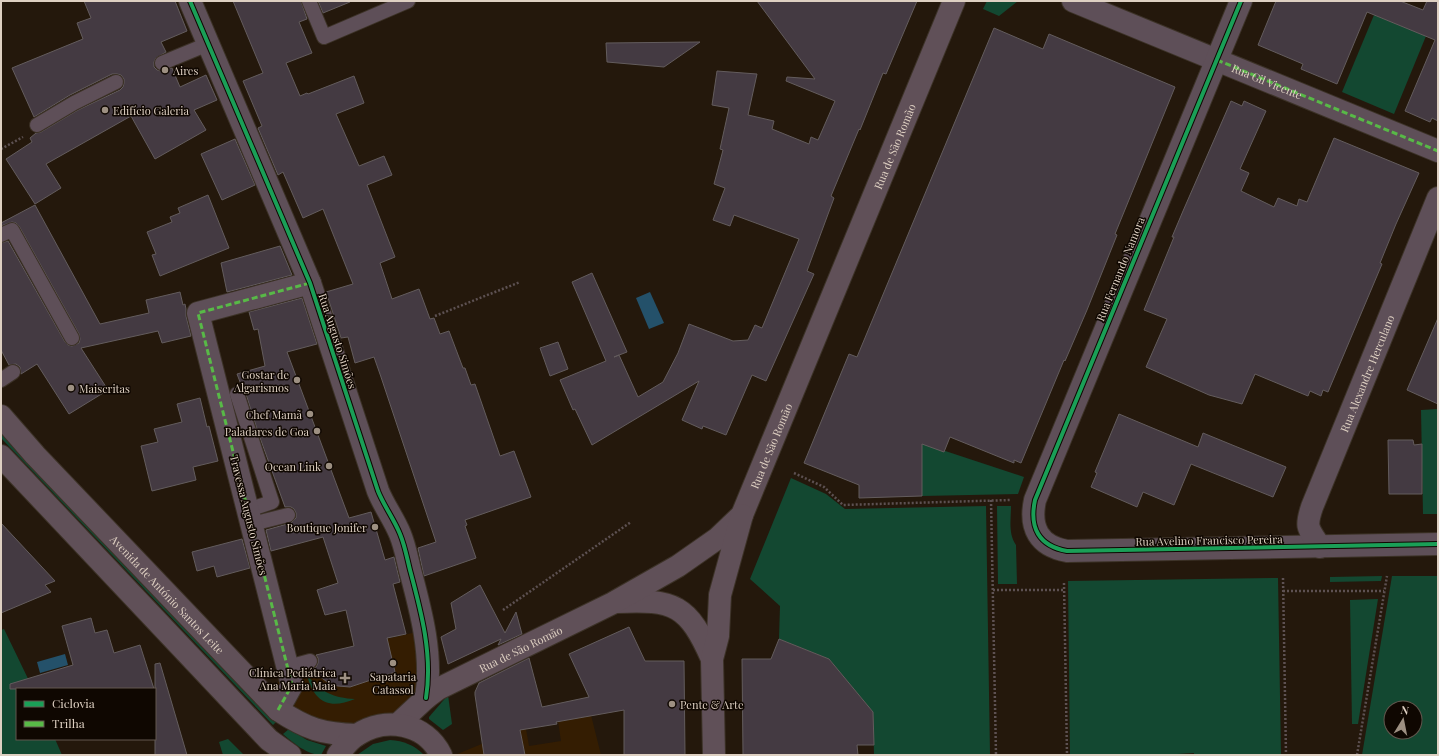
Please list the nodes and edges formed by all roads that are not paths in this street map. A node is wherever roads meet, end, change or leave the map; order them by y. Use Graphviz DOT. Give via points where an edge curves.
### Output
graph roads {
  1 [pos="190,1"];
  2 [pos="309,1"];
  3 [pos="408,1"];
  4 [pos="954,1"];
  5 [pos="1073,1"];
  6 [pos="1241,1"];
  7 [pos="208,44"];
  8 [pos="1217,60"];
  9 [pos="162,63"];
  10 [pos="116,82"];
  11 [pos="37,125"];
  12 [pos="1438,151"];
  13 [pos="1438,198"];
  14 [pos="1,235"];
  15 [pos="310,283"];
  16 [pos="72,338"];
  17 [pos="13,372"];
  18 [pos="1,380"];
  19 [pos="237,394"];
  20 [pos="1,416"];
  21 [pos="1,456"];
  22 [pos="1041,485"];
  23 [pos="288,515"];
  24 [pos="742,515"];
  25 [pos="250,517"];
  26 [pos="1438,544"];
  27 [pos="1320,547"];
  28 [pos="613,602"];
  29 [pos="712,659"];
  30 [pos="310,661"];
  31 [pos="288,667"];
  32 [pos="426,698"];
  33 [pos="278,710"];
  34 [pos="398,724"];
  35 [pos="357,734"];
  36 [pos="290,755"];
  37 [pos="338,755"];
  38 [pos="441,755"];
  39 [pos="714,755"];
  1 -- 7 [label="street, Rua Augusto Simões"];
  2 -- 3 [label="lane" via="324,37"];
  4 -- 24 [label="main road, Rua de São Romão"];
  5 -- 8 [label="street, Rua Gil Vicente"];
  6 -- 8 [label="street, Rua Fernando Namora"];
  7 -- 9 [label="lane"];
  7 -- 15 [label="street, Rua Augusto Simões"];
  8 -- 12 [label="street, Rua Gil Vicente"];
  8 -- 22 [label="street, Rua Fernando Namora"];
  10 -- 11 [label="lane"];
  13 -- 27 [label="street, Rua Alexandre Herculano" via="1312,507 1308,527"];
  14 -- 16 [label="lane" via="12,230"];
  15 -- 25 [label="street, Travessa Augusto Simões" via="198,313"];
  15 -- 32 [label="street, Rua Augusto Simões" via="380,496 401,535 424,631 428,662"];
  17 -- 18 [label="lane"];
  19 -- 25 [label="lane" via="272,502"];
  20 -- 33 [label="main road, Avenida de António Santos Leite"];
  21 -- 36 [label="main road" via="269,740"];
  22 -- 27 [label="street, Rua Avelino Francisco Pereira" via="1032,511 1033,524 1044,541 1059,550"];
  23 -- 25 [label="lane"];
  24 -- 28 [label="main road, Rua de São Romão" via="694,556"];
  24 -- 29 [label="main road" via="720,595 718,636"];
  25 -- 31 [label="street, Travessa Augusto Simões"];
  26 -- 27 [label="street, Rua Avelino Francisco Pereira"];
  28 -- 29 [label="main road" via="638,601 672,606 694,624"];
  28 -- 32 [label="main road, Rua de São Romão" via="454,681"];
  29 -- 39 [label="main road"];
  30 -- 31 [label="lane"];
  31 -- 33 [label="street, Travessa Augusto Simões" via="292,685"];
  32 -- 34 [label="main road, Rua de São Romão"];
  33 -- 35 [label="main road, Avenida de António Santos Leite" via="304,726 320,732"];
  34 -- 35 [label="main road" via="385,724"];
  34 -- 38 [label="main road" via="428,737"];
  35 -- 37 [label="main road"];
}
